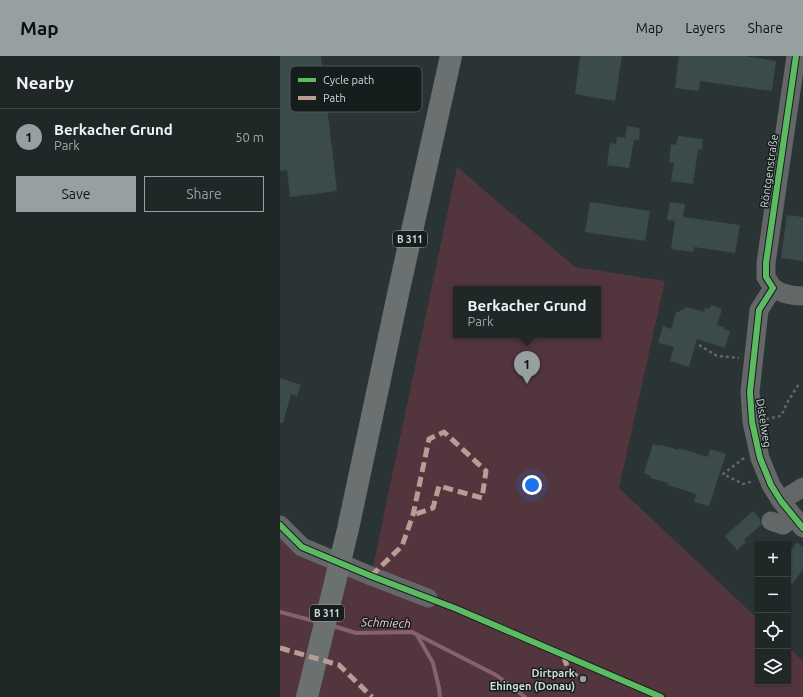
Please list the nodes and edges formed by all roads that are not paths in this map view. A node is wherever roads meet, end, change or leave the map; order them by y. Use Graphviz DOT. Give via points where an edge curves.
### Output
graph roads {
  1 [pos="451,56"];
  2 [pos="796,56"];
  3 [pos="773,288"];
  4 [pos="803,296"];
  5 [pos="803,487"];
  6 [pos="781,501"];
  7 [pos="770,521"];
  8 [pos="798,523"];
  9 [pos="280,525"];
  10 [pos="428,598"];
  11 [pos="307,697"];
  1 -- 11 [label="main road, B 311" via="348,529"];
  2 -- 3 [label="street, Röntgenstraße" via="766,263 766,276"];
  3 -- 4 [label="street" via="781,293"];
  3 -- 6 [label="street, Distelweg" via="759,310 750,392 757,448 767,476"];
  5 -- 6 [label="street"];
  6 -- 8 [label="street, Distelweg"];
  7 -- 8 [label="street" via="783,525"];
  9 -- 10 [label="street" via="302,547"];
}
